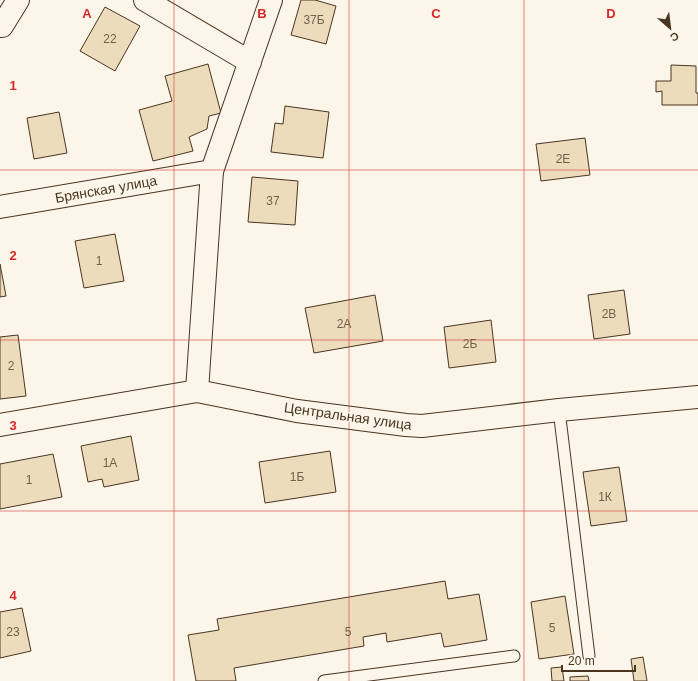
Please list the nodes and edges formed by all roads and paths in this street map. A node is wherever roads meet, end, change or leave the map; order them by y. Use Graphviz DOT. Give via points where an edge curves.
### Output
graph roads {
  1 [pos="18,0"];
  2 [pos="145,0"];
  3 [pos="271,0"];
  4 [pos="0,26"];
  5 [pos="250,62"];
  6 [pos="212,171"];
  7 [pos="0,207"];
  8 [pos="197,391"];
  9 [pos="698,397"];
  10 [pos="559,410"];
  11 [pos="0,425"];
  12 [pos="514,656"];
  13 [pos="589,656"];
  14 [pos="324,681"];
  1 -- 4 [label="street"];
  2 -- 5 [label="street"];
  3 -- 5 [label="street"];
  5 -- 6 [label="street"];
  6 -- 7 [label="street, Брянская улица"];
  6 -- 8 [label="street"];
  8 -- 10 [label="street, Центральная улица" via="297,411 422,426"];
  8 -- 11 [label="street, Центральная улица"];
  9 -- 10 [label="street, Центральная улица"];
  10 -- 13 [label="lane"];
  12 -- 14 [label="lane"];
}
